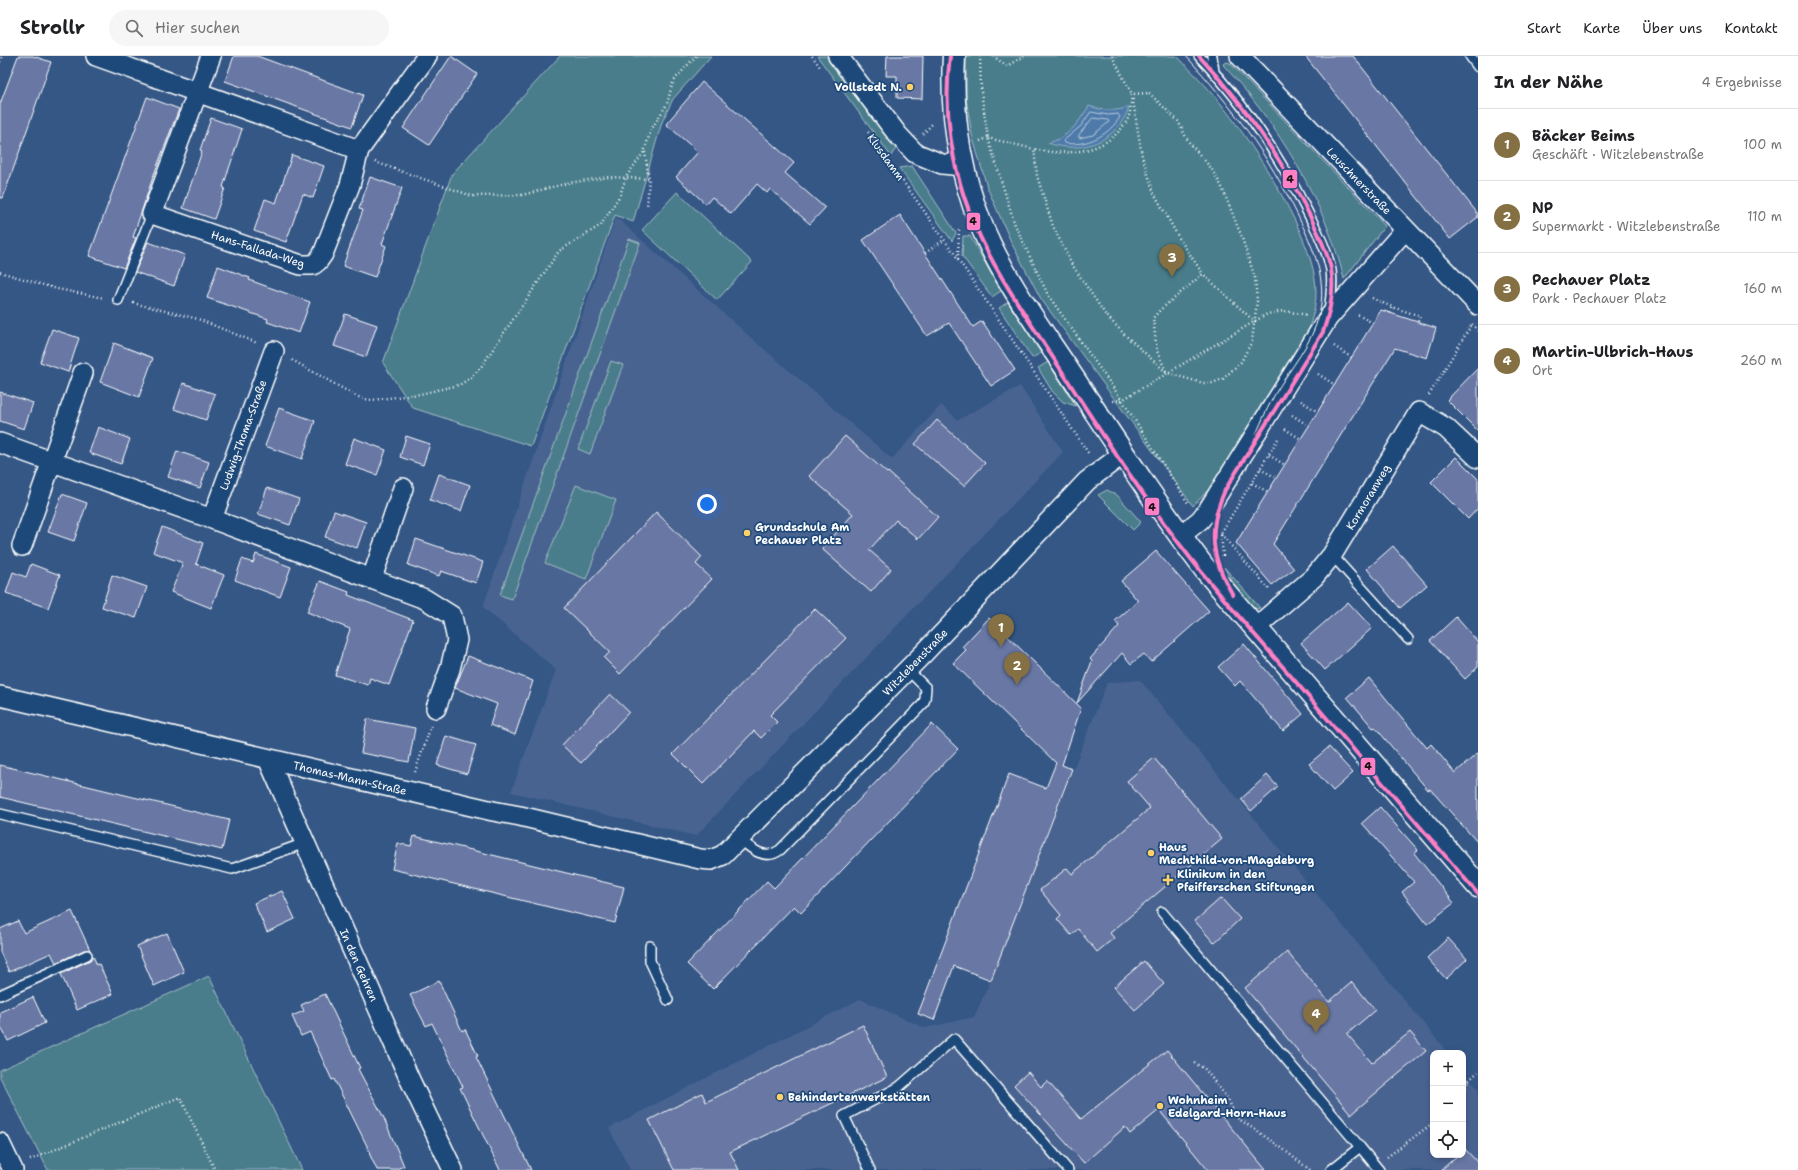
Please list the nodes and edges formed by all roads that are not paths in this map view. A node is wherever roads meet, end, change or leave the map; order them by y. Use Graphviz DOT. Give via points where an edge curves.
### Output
graph roads {
  1 [pos="96,56"];
  2 [pos="211,56"];
  3 [pos="427,56"];
  4 [pos="838,56"];
  5 [pos="954,56"];
  6 [pos="1199,56"];
  7 [pos="1212,56"];
  8 [pos="1240,56"];
  9 [pos="1470,56"];
  10 [pos="1478,67"];
  11 [pos="1214,72"];
  12 [pos="198,92"];
  13 [pos="359,150"];
  14 [pos="961,157"];
  15 [pos="152,214"];
  16 [pos="1405,230"];
  17 [pos="118,300"];
  18 [pos="1476,312"];
  19 [pos="1328,318"];
  20 [pos="274,351"];
  21 [pos="83,373"];
  22 [pos="0,443"];
  23 [pos="1123,454"];
  24 [pos="1478,458"];
  25 [pos="52,462"];
  26 [pos="403,488"];
  27 [pos="212,519"];
  28 [pos="1180,536"];
  29 [pos="22,546"];
  30 [pos="1332,555"];
  31 [pos="372,578"];
  32 [pos="1254,628"];
  33 [pos="1408,639"];
  34 [pos="908,670"];
  35 [pos="0,696"];
  36 [pos="436,708"];
  37 [pos="268,759"];
  38 [pos="0,814"];
  39 [pos="739,838"];
  40 [pos="305,843"];
  41 [pos="700,859"];
  42 [pos="1478,886"];
  43 [pos="1162,912"];
  44 [pos="650,946"];
  45 [pos="87,955"];
  46 [pos="0,995"];
  47 [pos="668,1000"];
  48 [pos="0,1143"];
  49 [pos="1360,1146"];
  50 [pos="1377,1168"];
  51 [pos="12,1169"];
  52 [pos="453,1170"];
  53 [pos="870,1170"];
  54 [pos="1068,1170"];
  55 [pos="1331,1170"];
  1 -- 12 [label="street"];
  2 -- 12 [label="street"];
  3 -- 13 [label="street, Hans-Fallada-Weg"];
  4 -- 14 [label="street, Klusdamm" via="915,153 949,166"];
  5 -- 14 [label="main road" via="953,98"];
  6 -- 11 [label="lane"];
  7 -- 11 [label="lane"];
  8 -- 16 [label="street, Leuschnerstraße"];
  9 -- 10 [label="lane"];
  11 -- 19 [label="lane" via="1278,156 1316,229 1331,270 1332,295"];
  12 -- 13 [label="street"];
  12 -- 15 [label="street"];
  13 -- 15 [label="street, Hans-Fallada-Weg" via="350,185 325,251 313,265 301,265"];
  14 -- 23 [label="main road" via="980,223 1003,268"];
  15 -- 17 [label="lane"];
  16 -- 18 [label="street, Leuschnerstraße"];
  16 -- 19 [label="street"];
  19 -- 28 [label="street" via="1208,510"];
  20 -- 27 [label="street, Ludwig-Thoma-Straße"];
  21 -- 25 [label="street"];
  22 -- 25 [label="street"];
  23 -- 28 [label="main road"];
  23 -- 34 [label="street, Witzlebenstraße" via="1087,481"];
  24 -- 30 [label="street, Kormoranweg" via="1450,431 1419,412"];
  25 -- 27 [label="street"];
  25 -- 29 [label="street"];
  26 -- 31 [label="street"];
  27 -- 31 [label="street"];
  28 -- 32 [label="main road"];
  30 -- 32 [label="street, Kormoranweg" via="1314,577"];
  30 -- 33 [label="lane"];
  31 -- 36 [label="street" via="425,599 452,616 457,640"];
  32 -- 42 [label="main road"];
  34 -- 39 [label="street, Witzlebenstraße"];
  34 -- 39 [label="lane" via="926,688 924,702 780,850 770,855 762,854"];
  35 -- 37 [label="street, Thomas-Mann-Straße"];
  37 -- 40 [label="street, In den Gehren"];
  37 -- 41 [label="street, Thomas-Mann-Straße"];
  38 -- 40 [label="lane" via="232,869"];
  39 -- 41 [label="street, Witzlebenstraße" via="723,855 711,860"];
  40 -- 52 [label="street, In den Gehren" via="410,1080"];
  43 -- 49 [label="lane"];
  44 -- 47 [label="lane" via="650,961"];
  45 -- 46 [label="lane"];
  48 -- 51 [label="street"];
  49 -- 50 [label="lane"];
  49 -- 55 [label="lane"];
  53 -- 54 [label="lane" via="844,1116 899,1087 954,1039"];
}
